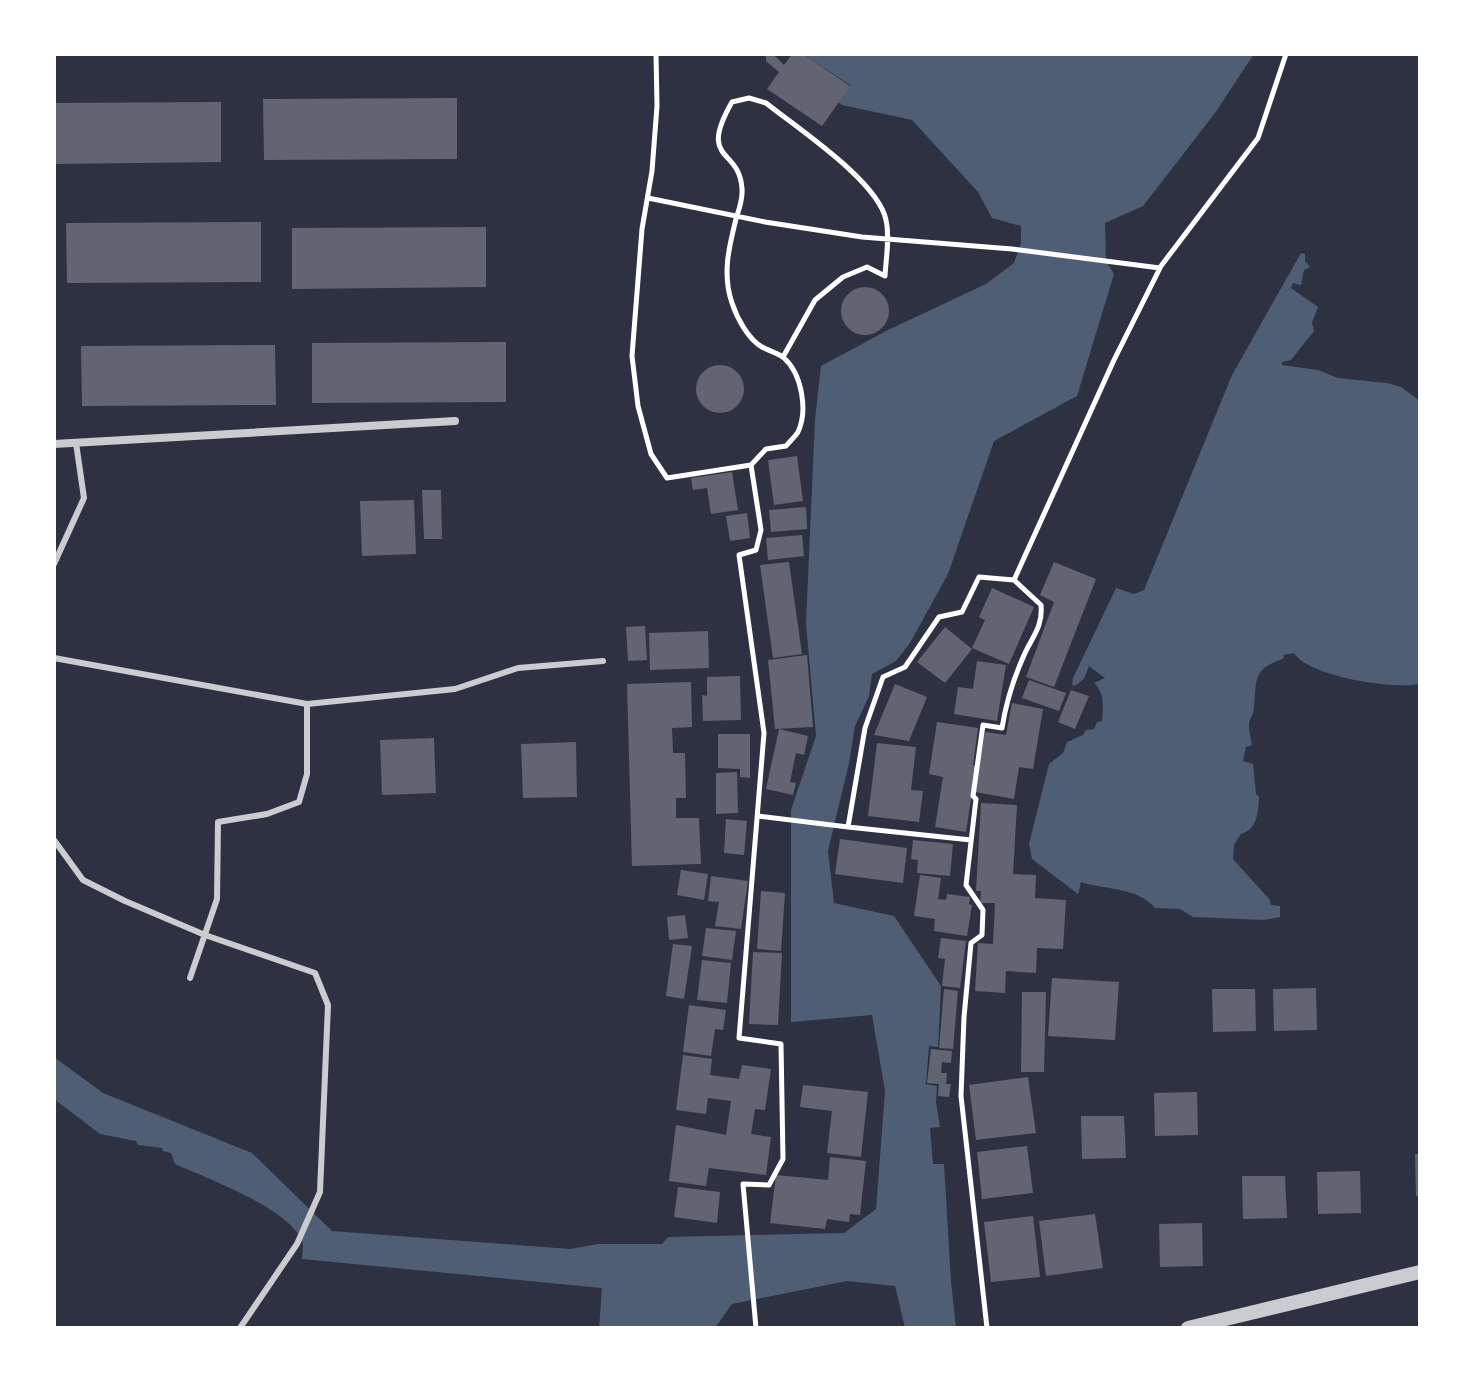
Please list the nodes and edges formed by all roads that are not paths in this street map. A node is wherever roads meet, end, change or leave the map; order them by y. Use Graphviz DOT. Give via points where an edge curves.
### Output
graph roads {
  1 [pos="455,421"];
  2 [pos="76,443"];
  3 [pos="54,444"];
  4 [pos="54,564"];
  5 [pos="54,658"];
  6 [pos="603,661"];
  7 [pos="307,704"];
  8 [pos="54,840"];
  9 [pos="205,935"];
  10 [pos="190,978"];
  11 [pos="1420,1272"];
  12 [pos="240,1328"];
  13 [pos="1188,1328"];
  1 -- 2 [label="street"];
  2 -- 3 [label="street"];
  2 -- 4 [label="lane" via="84,498"];
  5 -- 7 [label="lane"];
  6 -- 7 [label="lane" via="518,668 455,689"];
  7 -- 9 [label="lane" via="307,774 299,802 218,822 217,899"];
  8 -- 9 [label="lane" via="83,880"];
  9 -- 10 [label="lane"];
  9 -- 12 [label="lane" via="315,973 328,1005 320,1192 297,1244"];
  11 -- 13 [label="street"];
}
